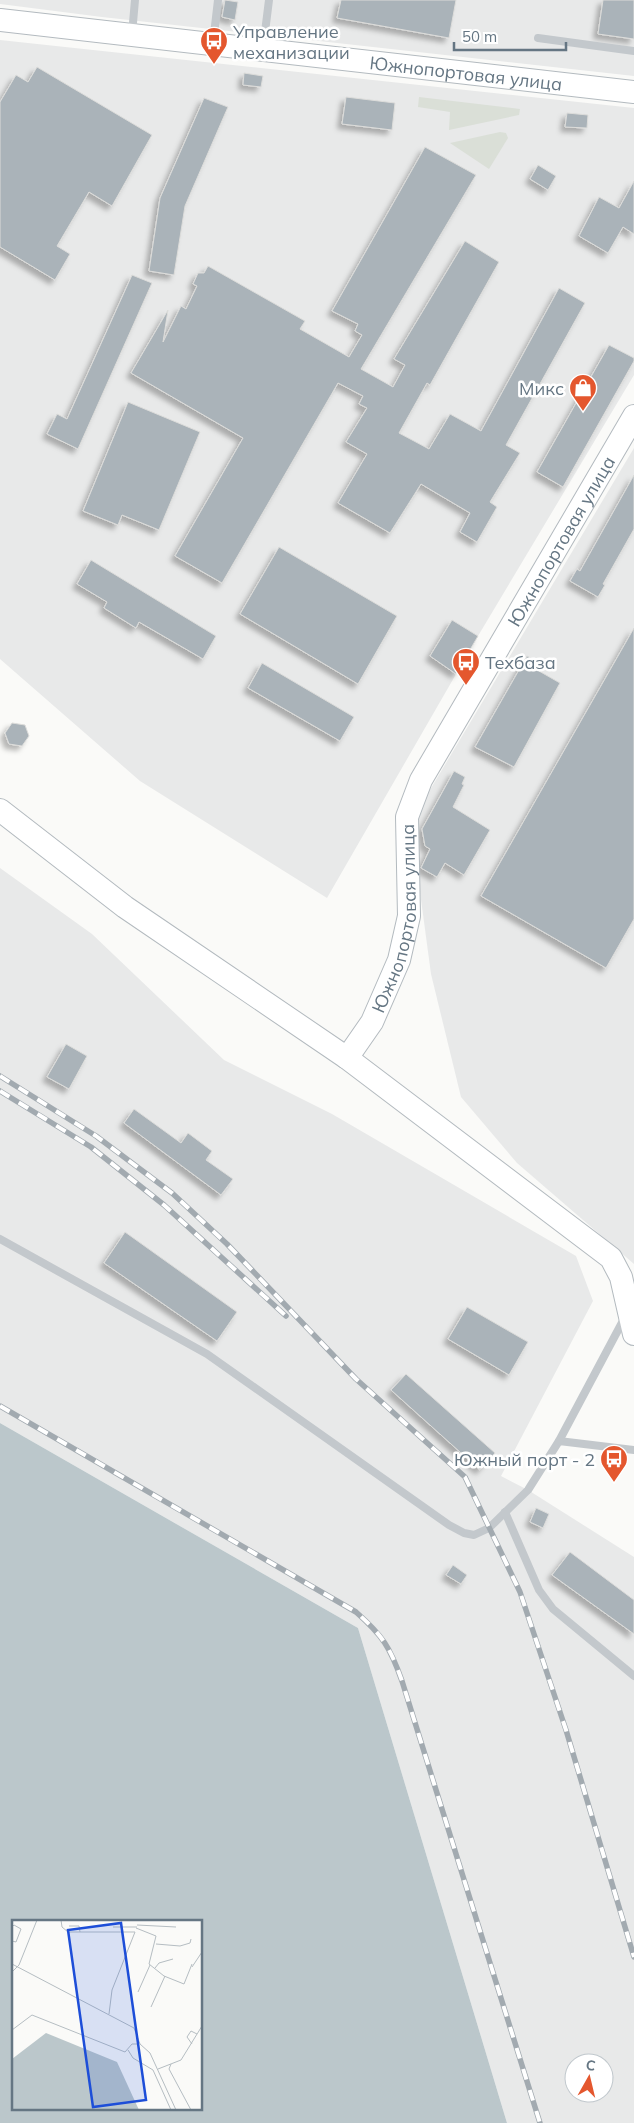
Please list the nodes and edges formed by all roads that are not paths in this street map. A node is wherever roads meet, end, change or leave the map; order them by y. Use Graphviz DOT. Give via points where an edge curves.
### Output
graph roads {
  1 [pos="135,0"];
  2 [pos="218,0"];
  3 [pos="269,0"];
  4 [pos="0,20"];
  5 [pos="132,36"];
  6 [pos="538,38"];
  7 [pos="213,45"];
  8 [pos="263,50"];
  9 [pos="634,51"];
  10 [pos="634,92"];
  11 [pos="634,416"];
  12 [pos="0,810"];
  13 [pos="347,1058"];
  14 [pos="0,1239"];
  15 [pos="628,1310"];
  16 [pos="634,1334"];
  17 [pos="559,1441"];
  18 [pos="634,1450"];
  19 [pos="505,1512"];
  20 [pos="634,1676"];
  1 -- 5 [label="lane"];
  2 -- 7 [label="lane"];
  3 -- 8 [label="lane"];
  4 -- 5 [label="street, Южнопортовая улица"];
  5 -- 7 [label="street, Южнопортовая улица"];
  6 -- 9 [label="lane"];
  7 -- 8 [label="street, Южнопортовая улица"];
  8 -- 10 [label="street, Южнопортовая улица"];
  11 -- 13 [label="street, Южнопортовая улица" via="422,780 408,817 409,916 399,960 372,1022"];
  12 -- 13 [label="street" via="125,907"];
  13 -- 15 [label="street" via="611,1258 621,1277"];
  14 -- 19 [label="lane" via="207,1354 449,1525 474,1535 489,1528"];
  15 -- 16 [label="street"];
  15 -- 17 [label="lane"];
  17 -- 18 [label="lane"];
  17 -- 19 [label="lane" via="528,1490"];
  19 -- 20 [label="lane" via="539,1590 553,1609"];
}
